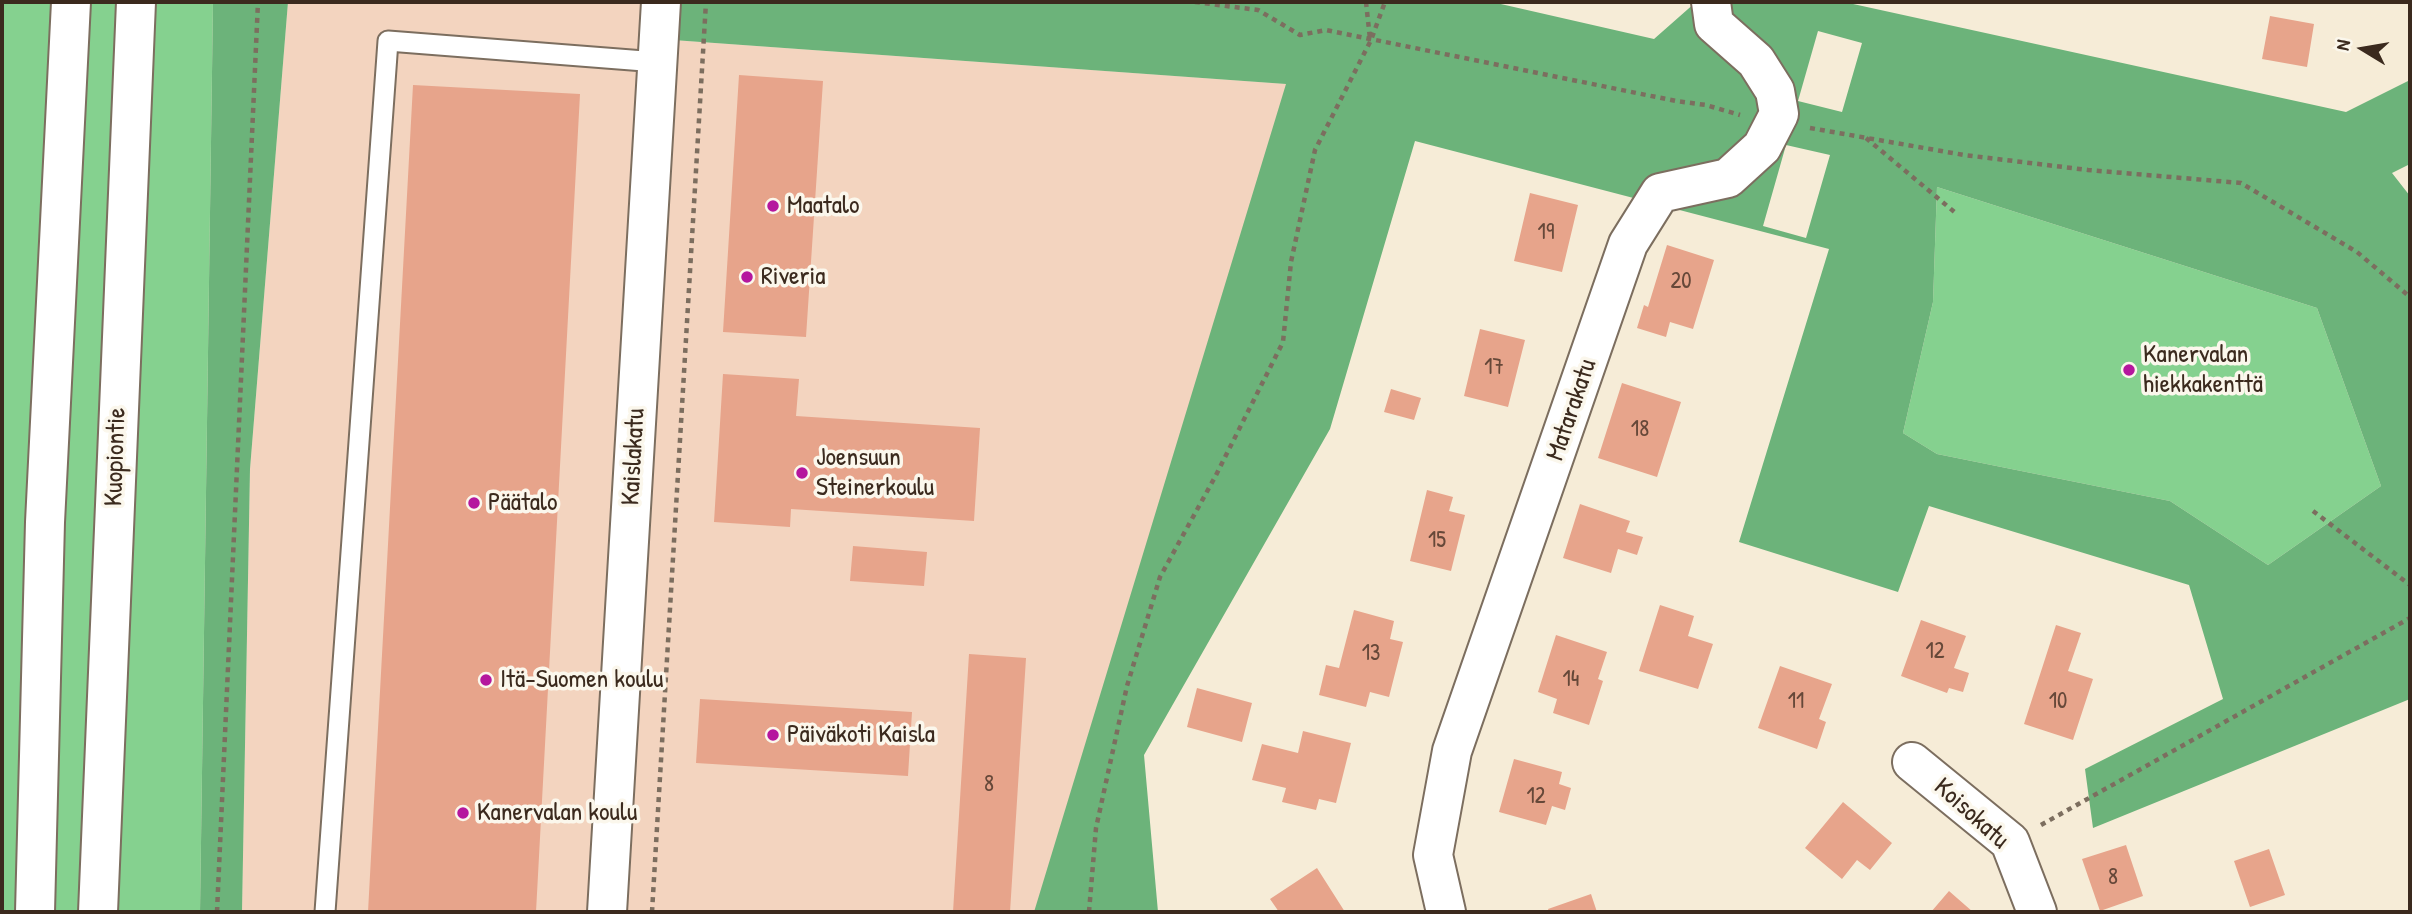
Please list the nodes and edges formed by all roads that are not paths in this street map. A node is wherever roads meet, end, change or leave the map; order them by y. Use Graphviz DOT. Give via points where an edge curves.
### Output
graph roads {
  1 [pos="71,2"];
  2 [pos="136,2"];
  3 [pos="661,2"];
  4 [pos="1711,2"];
  5 [pos="657,62"];
  6 [pos="1912,762"];
  7 [pos="35,912"];
  8 [pos="98,912"];
  9 [pos="325,912"];
  10 [pos="607,912"];
  11 [pos="1446,912"];
  12 [pos="2037,912"];
  1 -- 7 [label="main road" via="45,522"];
  2 -- 8 [label="main road, Kuopiontie"];
  3 -- 5 [label="main road, Kaislakatu"];
  4 -- 11 [label="main road, Matarakatu" via="1714,24 1756,61 1775,91 1779,114 1762,148 1728,178 1660,192 1628,244 1452,751 1433,855"];
  5 -- 9 [label="lane" via="388,41"];
  5 -- 10 [label="main road, Kaislakatu"];
  6 -- 12 [label="main road, Koisokatu" via="2010,842"];
}
